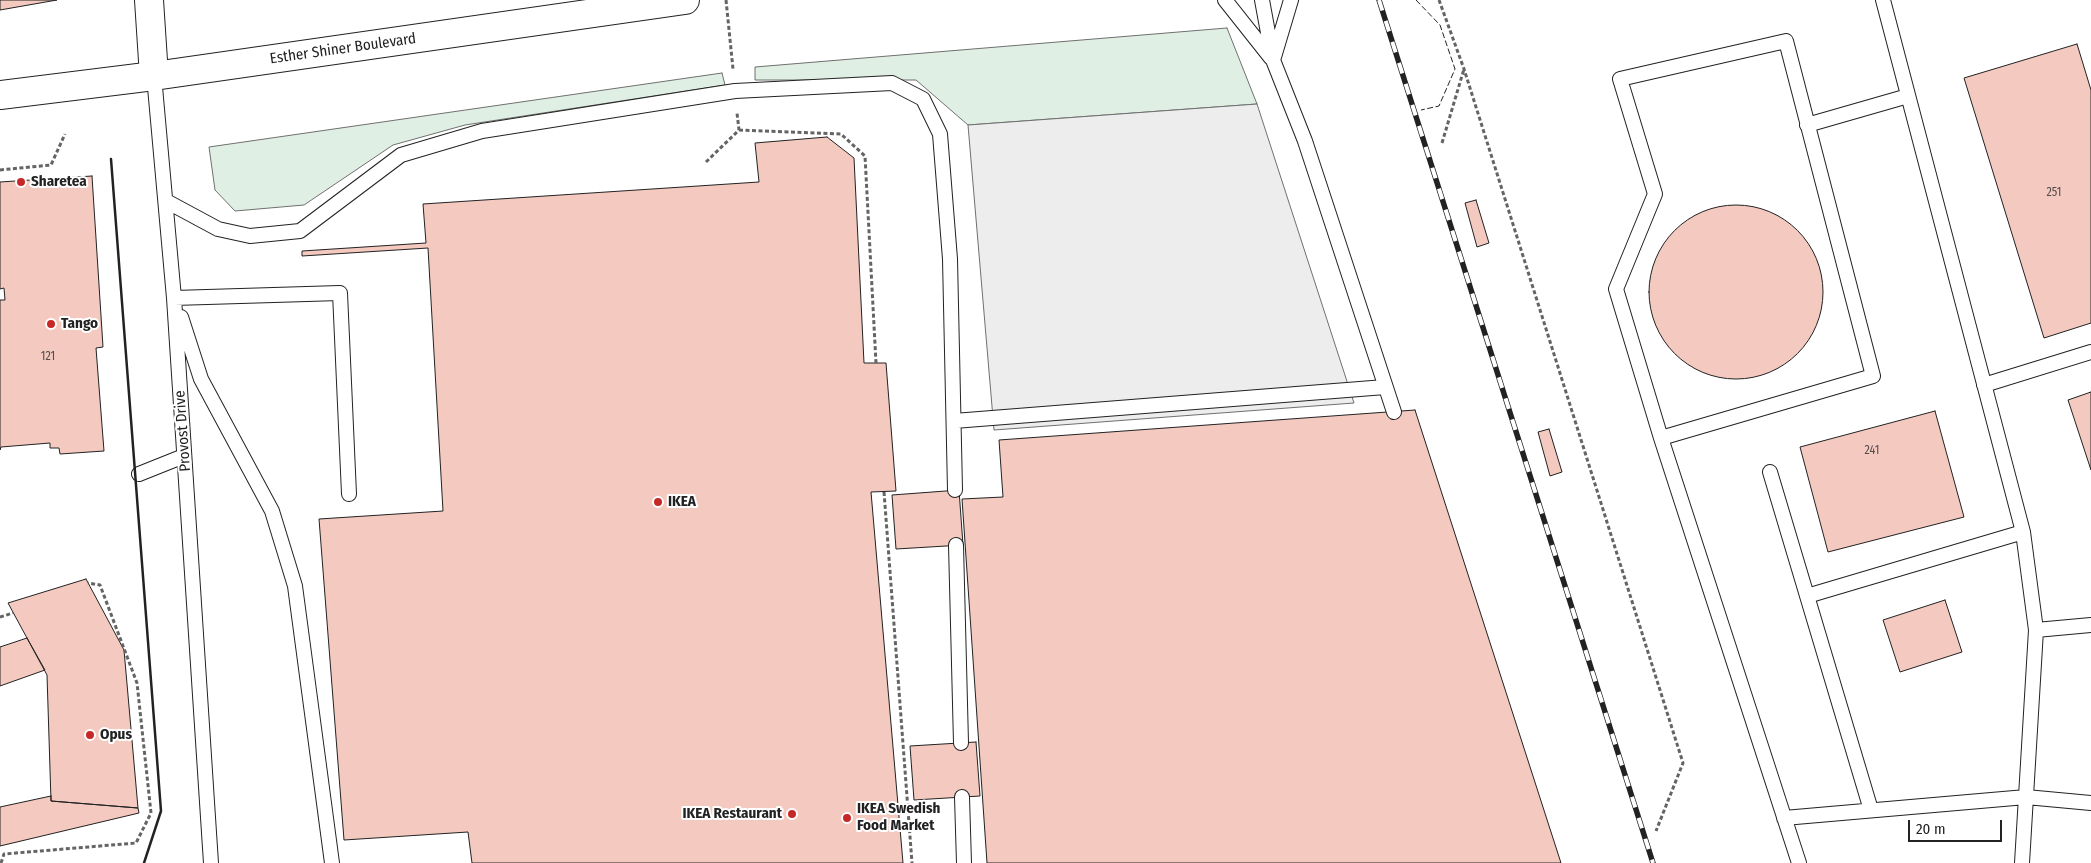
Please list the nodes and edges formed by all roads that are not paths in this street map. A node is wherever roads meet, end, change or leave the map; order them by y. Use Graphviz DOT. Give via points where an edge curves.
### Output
graph roads {
  1 [pos="149,0"];
  2 [pos="685,0"];
  3 [pos="1225,0"];
  4 [pos="1262,0"];
  5 [pos="1291,0"];
  6 [pos="1883,0"];
  7 [pos="1273,60"];
  8 [pos="154,76"];
  9 [pos="0,95"];
  10 [pos="1908,96"];
  11 [pos="1808,125"];
  12 [pos="166,201"];
  13 [pos="174,298"];
  14 [pos="2091,352"];
  15 [pos="1984,385"];
  16 [pos="1385,387"];
  17 [pos="1394,412"];
  18 [pos="954,421"];
  19 [pos="1661,438"];
  20 [pos="184,456"];
  21 [pos="1770,472"];
  22 [pos="139,474"];
  23 [pos="955,490"];
  24 [pos="349,494"];
  25 [pos="2023,532"];
  26 [pos="956,545"];
  27 [pos="1807,596"];
  28 [pos="2091,625"];
  29 [pos="2036,630"];
  30 [pos="961,743"];
  31 [pos="962,797"];
  32 [pos="2026,797"];
  33 [pos="2091,803"];
  34 [pos="1871,810"];
  35 [pos="1784,818"];
  36 [pos="211,863"];
  37 [pos="332,863"];
  38 [pos="964,863"];
  39 [pos="1799,863"];
  40 [pos="2022,863"];
  1 -- 8 [label="street, Provost Drive"];
  2 -- 8 [label="street, Esther Shiner Boulevard"];
  3 -- 7 [label="lane"];
  4 -- 7 [label="lane"];
  5 -- 7 [label="lane"];
  6 -- 10 [label="lane"];
  7 -- 16 [label="lane" via="1305,141"];
  8 -- 9 [label="street, Esther Shiner Boulevard"];
  8 -- 12 [label="lane, Provost Drive"];
  10 -- 11 [label="lane"];
  10 -- 15 [label="lane"];
  11 -- 19 [label="lane" via="1873,376"];
  11 -- 19 [label="lane" via="1786,41 1620,78 1654,194 1616,289"];
  12 -- 13 [label="lane, Provost Drive"];
  12 -- 18 [label="lane" via="218,229 250,236 300,231 401,155 482,131 735,91 892,83 923,99 940,134 950,259"];
  13 -- 20 [label="lane, Provost Drive"];
  13 -- 24 [label="lane" via="340,293"];
  13 -- 37 [label="lane" via="201,379 272,512 295,586"];
  14 -- 15 [label="lane"];
  15 -- 25 [label="lane"];
  16 -- 17 [label="lane"];
  16 -- 18 [label="lane"];
  18 -- 23 [label="lane"];
  19 -- 35 [label="lane"];
  20 -- 22 [label="lane"];
  20 -- 36 [label="lane, Provost Drive"];
  21 -- 27 [label="lane"];
  25 -- 27 [label="lane"];
  25 -- 29 [label="lane"];
  26 -- 30 [label="lane"];
  27 -- 34 [label="lane"];
  28 -- 29 [label="lane"];
  29 -- 32 [label="lane"];
  31 -- 38 [label="lane"];
  32 -- 33 [label="lane"];
  32 -- 34 [label="lane"];
  32 -- 40 [label="lane"];
  34 -- 35 [label="lane"];
  35 -- 39 [label="lane"];
}
